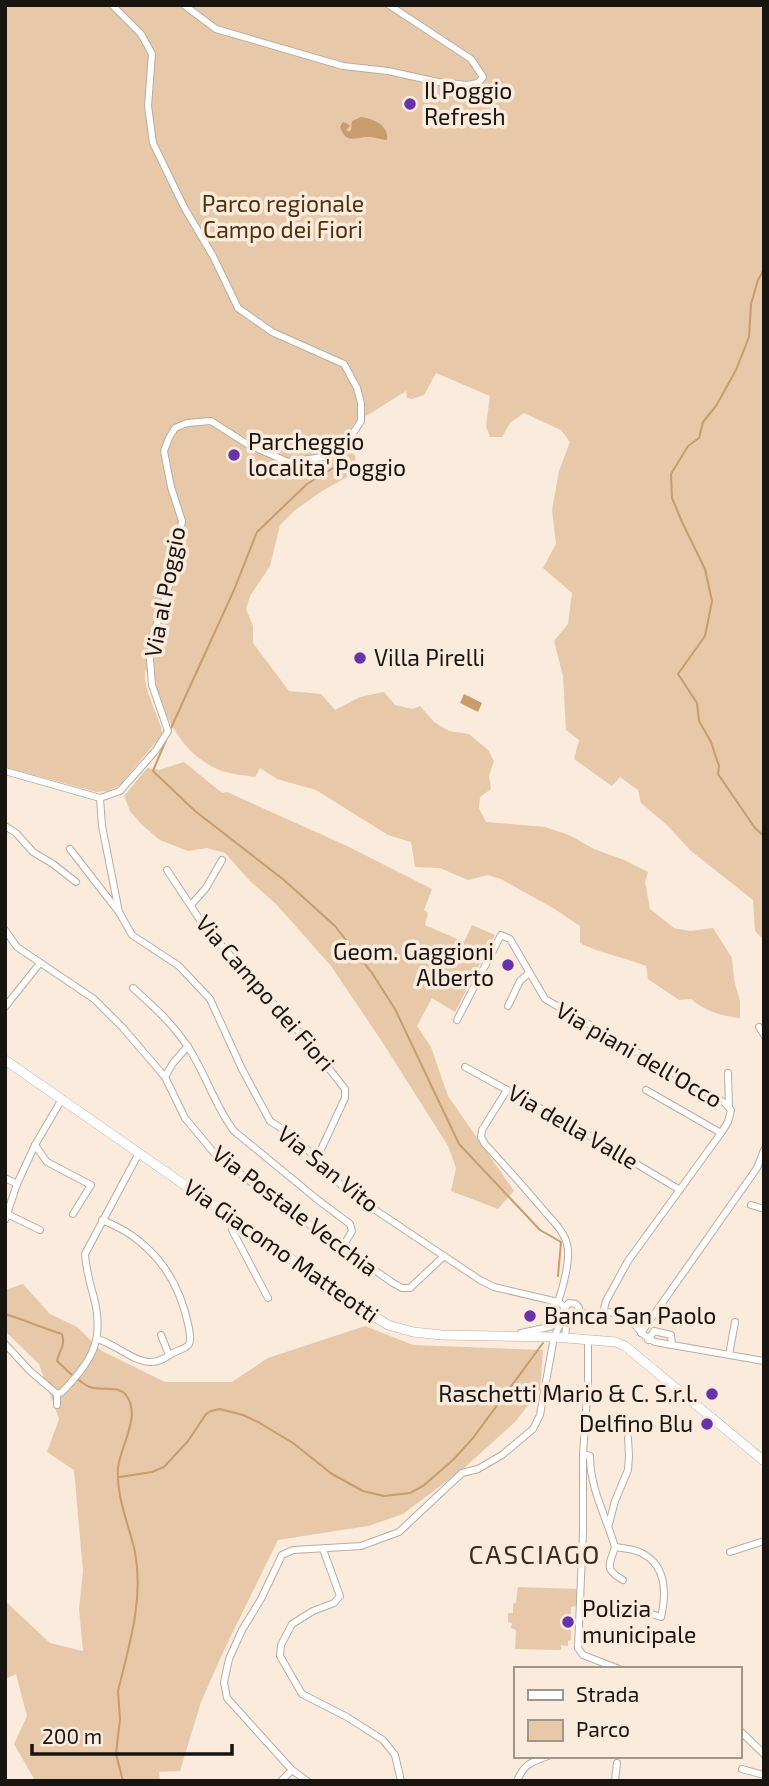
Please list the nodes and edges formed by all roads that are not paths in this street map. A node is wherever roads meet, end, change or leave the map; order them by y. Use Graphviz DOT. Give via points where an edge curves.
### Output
graph roads {
  1 [pos="112,5"];
  2 [pos="389,5"];
  3 [pos="188,7"];
  4 [pos="5,771"];
  5 [pos="100,798"];
  6 [pos="5,826"];
  7 [pos="70,849"];
  8 [pos="222,860"];
  9 [pos="167,870"];
  10 [pos="76,882"];
  11 [pos="191,905"];
  12 [pos="119,912"];
  13 [pos="6,935"];
  14 [pos="40,963"];
  15 [pos="529,973"];
  16 [pos="133,988"];
  17 [pos="508,1006"];
  18 [pos="5,1007"];
  19 [pos="457,1020"];
  20 [pos="188,1046"];
  21 [pos="5,1060"];
  22 [pos="465,1066"];
  23 [pos="727,1073"];
  24 [pos="165,1077"];
  25 [pos="508,1090"];
  26 [pos="646,1090"];
  27 [pos="62,1099"];
  28 [pos="729,1107"];
  29 [pos="721,1133"];
  30 [pos="35,1145"];
  31 [pos="764,1150"];
  32 [pos="139,1153"];
  33 [pos="317,1158"];
  34 [pos="5,1178"];
  35 [pos="17,1184"];
  36 [pos="680,1190"];
  37 [pos="751,1205"];
  38 [pos="764,1209"];
  39 [pos="74,1214"];
  40 [pos="6,1217"];
  41 [pos="233,1219"];
  42 [pos="102,1220"];
  43 [pos="40,1230"];
  44 [pos="342,1248"];
  45 [pos="444,1256"];
  46 [pos="268,1298"];
  47 [pos="564,1310"];
  48 [pos="603,1312"];
  49 [pos="579,1313"];
  50 [pos="560,1322"];
  51 [pos="735,1322"];
  52 [pos="641,1333"];
  53 [pos="161,1335"];
  54 [pos="503,1336"];
  55 [pos="554,1337"];
  56 [pos="565,1338"];
  57 [pos="97,1339"];
  58 [pos="588,1339"];
  59 [pos="5,1344"];
  60 [pos="169,1355"];
  61 [pos="729,1355"];
  62 [pos="764,1361"];
  63 [pos="57,1394"];
  64 [pos="57,1405"];
  65 [pos="628,1437"];
  66 [pos="583,1454"];
  67 [pos="764,1461"];
  68 [pos="608,1524"];
  69 [pos="764,1542"];
  70 [pos="615,1546"];
  71 [pos="323,1549"];
  72 [pos="730,1552"];
  73 [pos="623,1580"];
  74 [pos="627,1606"];
  75 [pos="614,1667"];
  76 [pos="741,1732"];
  77 [pos="764,1754"];
  78 [pos="542,1758"];
  79 [pos="617,1763"];
  80 [pos="742,1769"];
  81 [pos="292,1770"];
  82 [pos="764,1775"];
  83 [pos="281,1781"];
  84 [pos="307,1781"];
  85 [pos="401,1781"];
  86 [pos="517,1781"];
  87 [pos="615,1781"];
  1 -- 5 [label="street, Via al Poggio" via="141,34 152,54 148,106 153,143 238,309 272,332 344,364 357,388 361,416 346,444 323,457 288,462 211,421 187,423 169,438 164,451 182,521 150,659 152,685 168,732 120,792"];
  2 -- 3 [label="street" via="471,59 483,77 467,85 343,66 216,29"];
  4 -- 5 [label="street"];
  5 -- 12 [label="street"];
  6 -- 10 [label="street"];
  7 -- 12 [label="street"];
  8 -- 11 [label="street, Via Campo dei Fiori"];
  9 -- 11 [label="street, Via Campo dei Fiori"];
  11 -- 33 [label="street, Via Campo dei Fiori" via="204,926 345,1089"];
  12 -- 33 [label="street, Via San Vito" via="132,935 179,966 210,999 270,1121"];
  13 -- 14 [label="street, Via Postale Vecchia"];
  14 -- 18 [label="street"];
  14 -- 24 [label="street, Via Postale Vecchia" via="94,999"];
  15 -- 17 [label="street"];
  15 -- 19 [label="street, Via piani dell'Occo" via="510,939 501,934"];
  15 -- 28 [label="street, Via piani dell'Occo" via="545,999"];
  16 -- 20 [label="street"];
  20 -- 24 [label="street"];
  20 -- 44 [label="street" via="234,1131 351,1226 352,1233"];
  21 -- 27 [label="main road, Via Giacomo Matteotti"];
  22 -- 25 [label="street, Via della Valle"];
  23 -- 28 [label="street"];
  24 -- 44 [label="street, Via Postale Vecchia" via="185,1118 214,1153"];
  25 -- 36 [label="street, Via della Valle"];
  25 -- 47 [label="street" via="481,1137 567,1242"];
  26 -- 29 [label="street"];
  27 -- 30 [label="street"];
  27 -- 32 [label="main road, Via Giacomo Matteotti"];
  28 -- 29 [label="street, Via piani dell'Occo" via="730,1118"];
  29 -- 36 [label="street, Via piani dell'Occo"];
  30 -- 35 [label="street"];
  30 -- 39 [label="street" via="47,1162 91,1185"];
  31 -- 52 [label="street" via="757,1168"];
  32 -- 41 [label="main road, Via Giacomo Matteotti"];
  32 -- 42 [label="street"];
  33 -- 45 [label="street, Via San Vito" via="348,1191"];
  34 -- 35 [label="street"];
  35 -- 40 [label="street"];
  36 -- 48 [label="street, Via piani dell'Occo" via="628,1261"];
  37 -- 38 [label="street"];
  40 -- 43 [label="street"];
  41 -- 46 [label="street" via="232,1230"];
  41 -- 54 [label="main road, Via Giacomo Matteotti" via="388,1325 413,1332"];
  42 -- 57 [label="street" via="85,1254"];
  42 -- 60 [label="street" via="126,1230 171,1276 185,1307 190,1338 186,1346"];
  44 -- 45 [label="street, Via Postale Vecchia" via="407,1288"];
  45 -- 47 [label="street" via="494,1287"];
  47 -- 49 [label="street" via="576,1317"];
  47 -- 49 [label="street" via="576,1304"];
  47 -- 50 [label="street"];
  47 -- 56 [label="street"];
  48 -- 49 [label="street"];
  48 -- 52 [label="street" via="624,1316"];
  50 -- 54 [label="street"];
  50 -- 55 [label="street"];
  51 -- 61 [label="street"];
  52 -- 61 [label="street" via="648,1340 654,1331 671,1335 673,1345"];
  53 -- 60 [label="street"];
  54 -- 55 [label="main road, Via Giacomo Matteotti"];
  55 -- 56 [label="main road, Via Giacomo Matteotti"];
  55 -- 71 [label="street" via="540,1415 533,1429 502,1455 462,1473 399,1532 360,1546"];
  56 -- 58 [label="main road, Via Giacomo Matteotti"];
  57 -- 60 [label="street" via="148,1362"];
  57 -- 63 [label="street" via="87,1363"];
  58 -- 66 [label="street"];
  58 -- 67 [label="main road, Via Giacomo Matteotti" via="625,1346"];
  59 -- 63 [label="street"];
  61 -- 62 [label="street"];
  63 -- 64 [label="street"];
  65 -- 68 [label="street" via="628,1470"];
  66 -- 68 [label="street" via="590,1456 597,1500"];
  66 -- 75 [label="street" via="578,1648 583,1655"];
  68 -- 70 [label="street"];
  69 -- 72 [label="street"];
  70 -- 73 [label="street" via="609,1570"];
  70 -- 74 [label="street" via="651,1559 664,1580 661,1617"];
  71 -- 81 [label="street" via="282,1555 242,1630 224,1682 227,1698"];
  71 -- 85 [label="street" via="340,1595 334,1603 292,1624 280,1656 302,1694 383,1740 395,1755"];
  76 -- 77 [label="street"];
  78 -- 86 [label="street" via="523,1768"];
  79 -- 87 [label="street"];
  80 -- 82 [label="street"];
  81 -- 83 [label="street"];
  81 -- 84 [label="street"];
}
